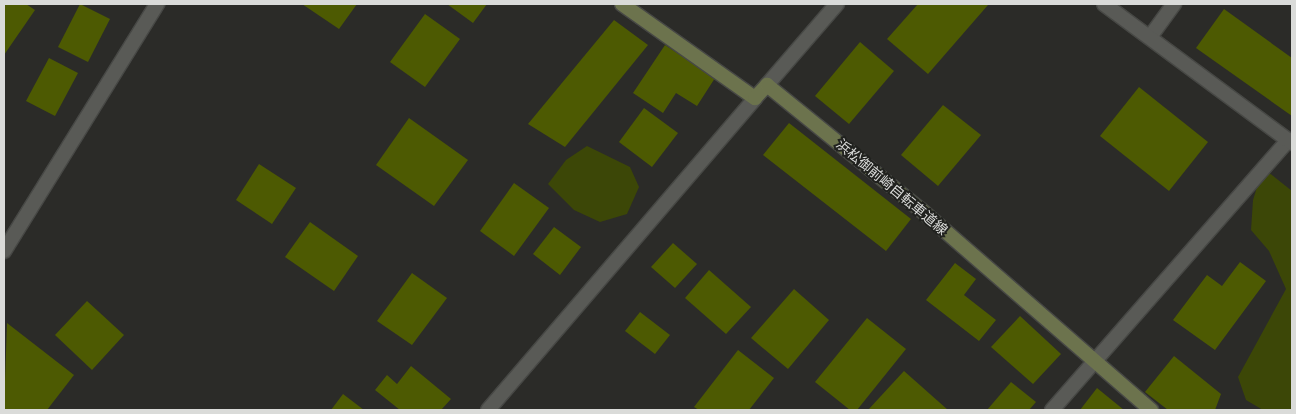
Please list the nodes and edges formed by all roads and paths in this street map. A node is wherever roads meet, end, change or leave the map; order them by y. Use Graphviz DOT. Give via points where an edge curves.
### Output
graph roads {
  1 [pos="157,4"];
  2 [pos="622,4"];
  3 [pos="837,4"];
  4 [pos="1104,4"];
  5 [pos="1174,4"];
  6 [pos="1150,37"];
  7 [pos="767,85"];
  8 [pos="755,98"];
  9 [pos="1290,142"];
  10 [pos="4,251"];
  11 [pos="1095,361"];
  12 [pos="488,410"];
  13 [pos="1052,410"];
  14 [pos="1151,410"];
  1 -- 10 [label="street"];
  2 -- 8 [label="main road"];
  3 -- 7 [label="street"];
  4 -- 6 [label="street"];
  5 -- 6 [label="street"];
  6 -- 9 [label="street"];
  7 -- 8 [label="main road"];
  7 -- 11 [label="main road, 浜松御前崎自転車道線" via="921,210"];
  8 -- 12 [label="street"];
  9 -- 11 [label="street"];
  11 -- 13 [label="street"];
  11 -- 14 [label="main road, 浜松御前崎自転車道線"];
}
